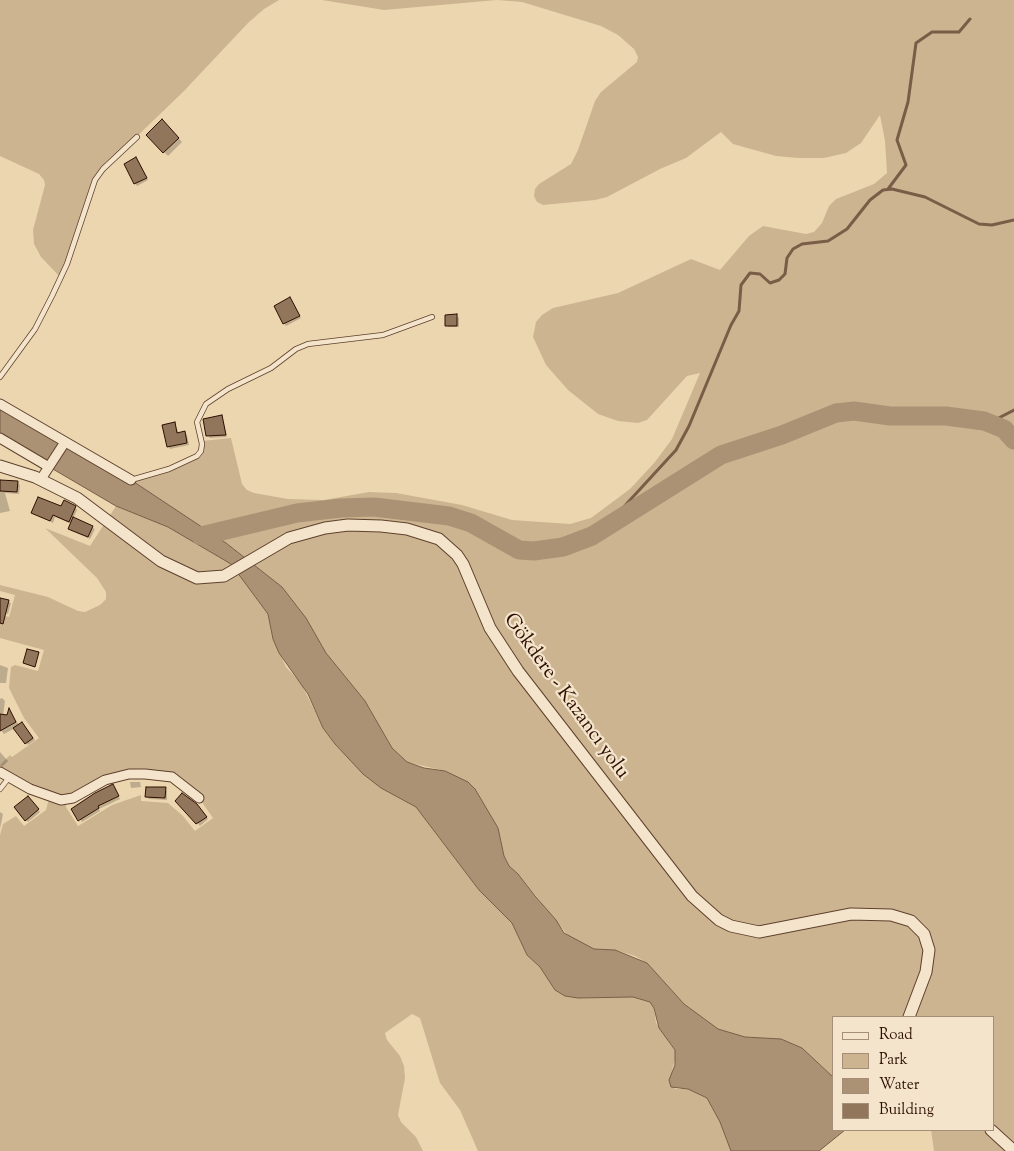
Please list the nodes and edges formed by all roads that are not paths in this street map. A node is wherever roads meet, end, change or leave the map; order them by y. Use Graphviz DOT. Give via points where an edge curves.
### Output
graph roads {
  1 [pos="136,137"];
  2 [pos="432,318"];
  3 [pos="0,377"];
  4 [pos="0,404"];
  5 [pos="0,438"];
  6 [pos="63,445"];
  7 [pos="51,464"];
  8 [pos="0,466"];
  9 [pos="41,479"];
  10 [pos="131,480"];
  11 [pos="0,772"];
  12 [pos="8,779"];
  13 [pos="0,789"];
  14 [pos="199,798"];
  15 [pos="909,1016"];
  16 [pos="992,1131"];
  17 [pos="1014,1151"];
  1 -- 3 [label="lane" via="95,180 67,264 52,296 35,329"];
  2 -- 10 [label="lane" via="383,335 296,348 271,368 206,404 197,422 202,448 197,456 169,469"];
  4 -- 6 [label="street"];
  5 -- 7 [label="street"];
  6 -- 7 [label="street"];
  6 -- 10 [label="street"];
  7 -- 9 [label="street"];
  8 -- 9 [label="street, Gökdere - Kazancı yolu"];
  9 -- 15 [label="street, Gökdere - Kazancı yolu" via="77,498 154,556 197,578 224,576 289,538 325,528 381,526 439,539 463,564 490,628 518,671 692,896 719,920 759,932 851,914 890,915 911,921 924,934 929,950 926,972"];
  11 -- 12 [label="street"];
  12 -- 13 [label="lane"];
  12 -- 14 [label="street" via="52,799 66,800 94,784 116,777 161,775 181,782"];
  16 -- 17 [label="street"];
}
